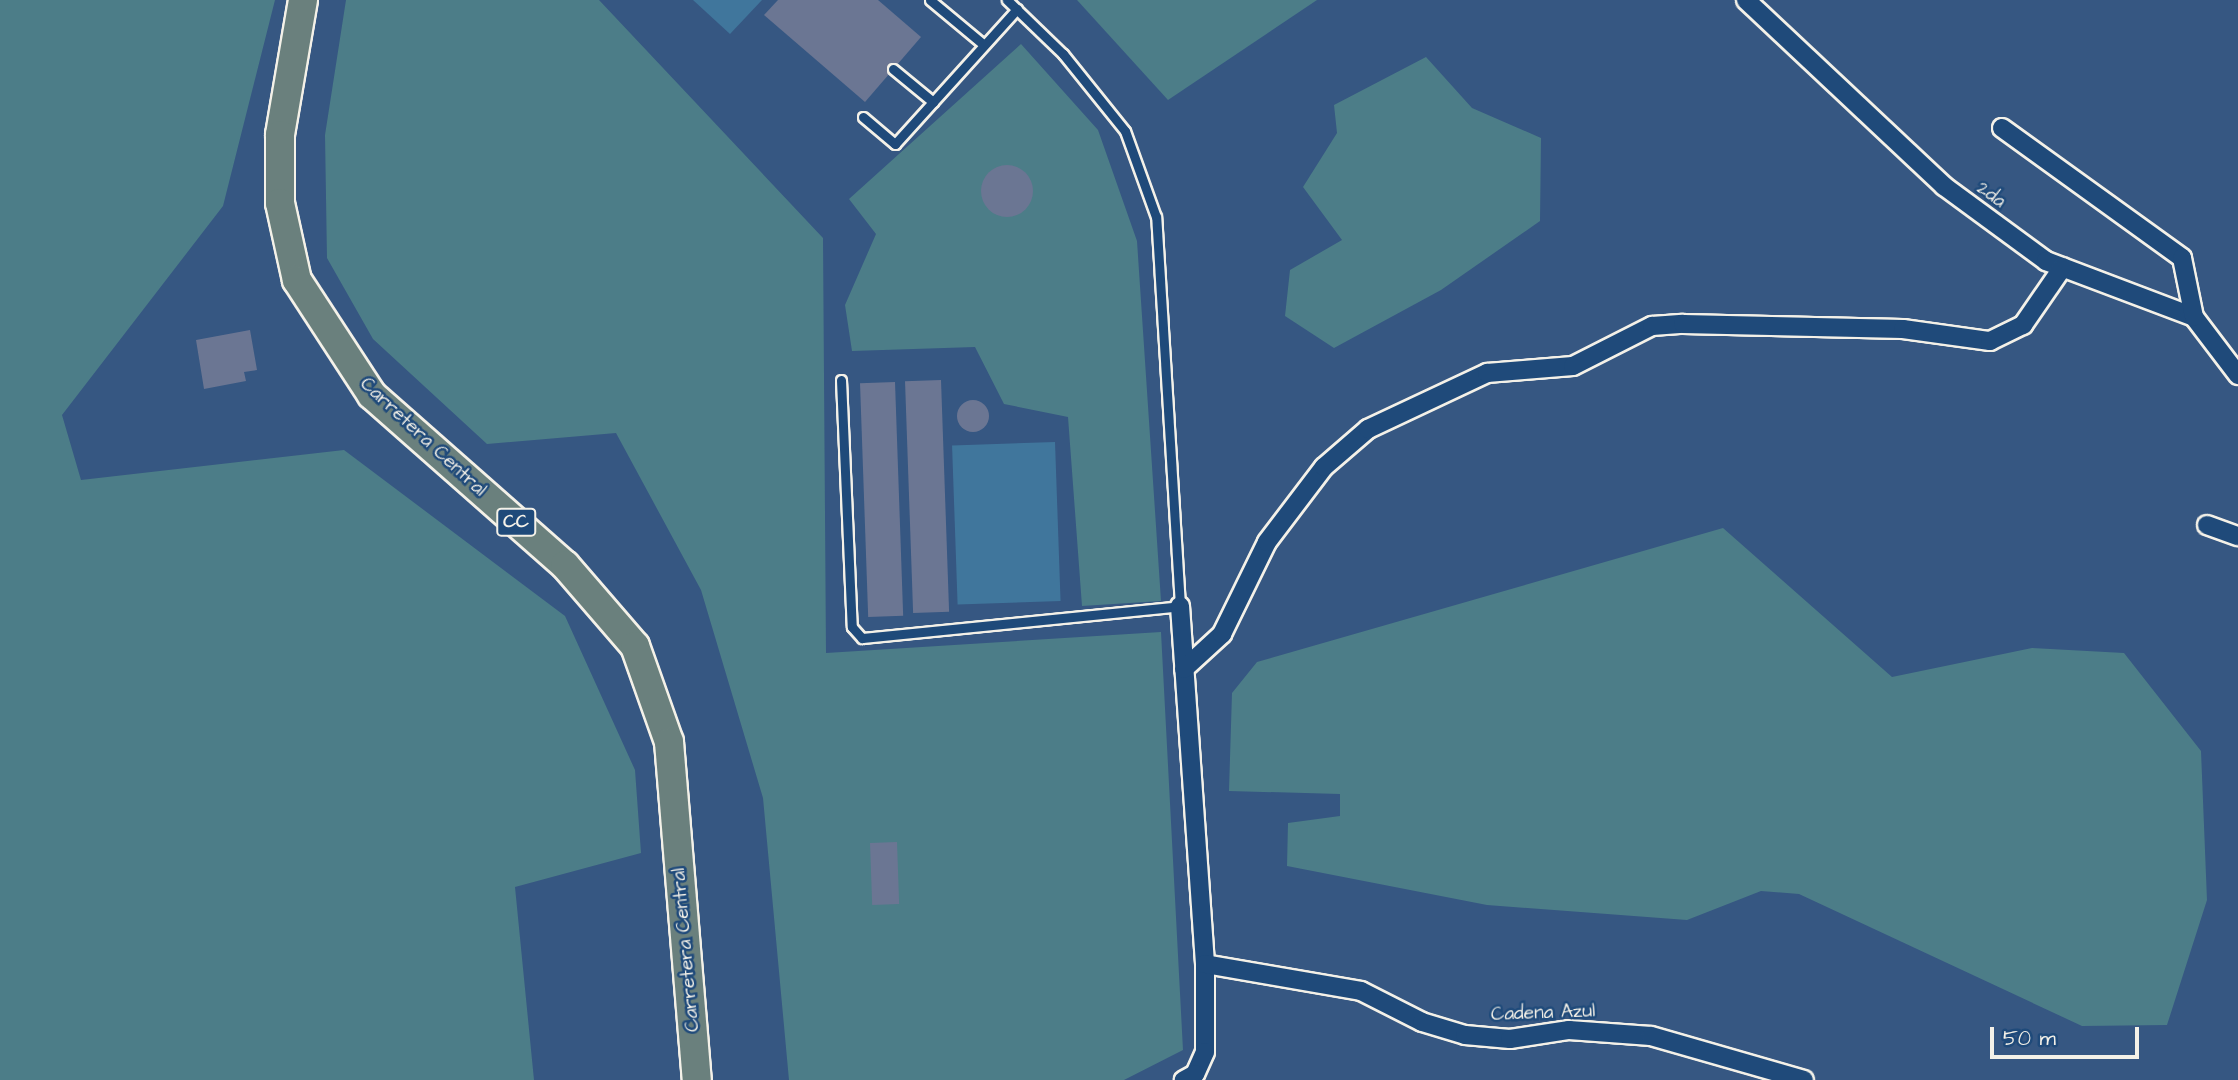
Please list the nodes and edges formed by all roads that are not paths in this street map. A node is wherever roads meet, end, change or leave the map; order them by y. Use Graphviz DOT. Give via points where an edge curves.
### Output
graph roads {
  1 [pos="303,0"];
  2 [pos="930,0"];
  3 [pos="1007,0"];
  4 [pos="1746,0"];
  5 [pos="1017,9"];
  6 [pos="984,45"];
  7 [pos="893,69"];
  8 [pos="933,102"];
  9 [pos="863,117"];
  10 [pos="2002,128"];
  11 [pos="2063,267"];
  12 [pos="2194,317"];
  13 [pos="2238,375"];
  14 [pos="842,380"];
  15 [pos="2207,525"];
  16 [pos="2238,536"];
  17 [pos="1180,606"];
  18 [pos="1184,669"];
  19 [pos="1205,964"];
  20 [pos="697,1080"];
  21 [pos="1184,1080"];
  22 [pos="1804,1080"];
  1 -- 20 [label="main road, Carretera Central / CC" via="281,135 281,203 297,280 372,395 565,565 635,646 669,742"];
  2 -- 6 [label="lane"];
  3 -- 5 [label="lane"];
  4 -- 11 [label="street, 2da" via="1944,186"];
  5 -- 6 [label="lane"];
  5 -- 17 [label="lane" via="1125,131 1156,217"];
  6 -- 8 [label="lane"];
  7 -- 8 [label="lane"];
  8 -- 9 [label="lane" via="895,144"];
  10 -- 12 [label="street" via="2182,258"];
  11 -- 12 [label="street, 2da"];
  11 -- 18 [label="street" via="2022,325 1990,341 1903,329 1683,324 1653,326 1573,366 1487,373 1368,429 1324,467 1267,542 1222,634"];
  12 -- 13 [label="street"];
  14 -- 17 [label="lane" via="852,627 862,638"];
  15 -- 16 [label="street"];
  17 -- 18 [label="street"];
  18 -- 19 [label="street"];
  19 -- 21 [label="street" via="1205,1052 1195,1074"];
  19 -- 22 [label="street, Cadena Azul" via="1361,991 1422,1022 1465,1035 1510,1039 1569,1030 1651,1036"];
}
